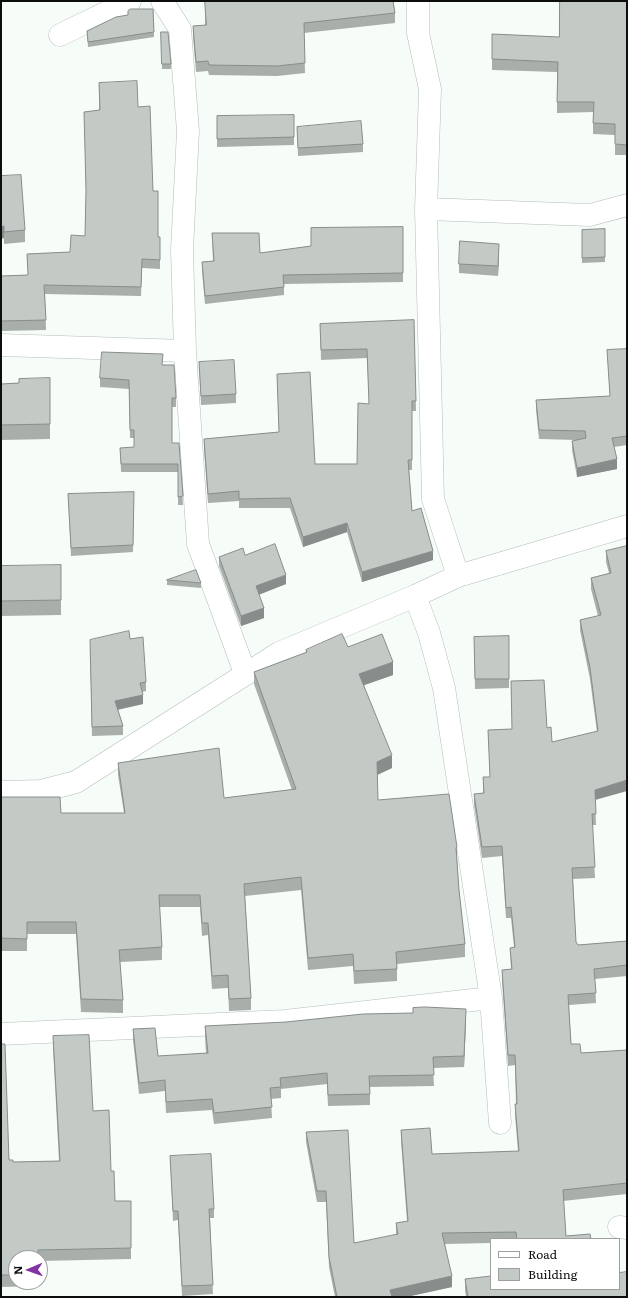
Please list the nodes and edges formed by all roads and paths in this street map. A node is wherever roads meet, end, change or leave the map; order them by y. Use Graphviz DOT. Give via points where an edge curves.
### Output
graph roads {
  1 [pos="130,1"];
  2 [pos="162,1"];
  3 [pos="418,1"];
  4 [pos="60,35"];
  5 [pos="627,205"];
  6 [pos="426,209"];
  7 [pos="1,346"];
  8 [pos="185,351"];
  9 [pos="627,526"];
  10 [pos="458,576"];
  11 [pos="415,596"];
  12 [pos="245,673"];
  13 [pos="1,792"];
  14 [pos="491,998"];
  15 [pos="1,1034"];
  16 [pos="500,1123"];
  1 -- 4 [label="street"];
  2 -- 8 [label="street" via="180,29 188,131 182,250"];
  3 -- 6 [label="street" via="418,32 430,89"];
  5 -- 6 [label="street" via="590,215"];
  6 -- 10 [label="street" via="433,499"];
  7 -- 8 [label="street"];
  8 -- 12 [label="street" via="198,544"];
  9 -- 10 [label="street"];
  10 -- 11 [label="street"];
  11 -- 12 [label="street" via="278,653"];
  11 -- 14 [label="street" via="429,633 444,688"];
  12 -- 13 [label="street" via="76,782 41,791"];
  14 -- 15 [label="street" via="285,1021"];
  14 -- 16 [label="street"];
}
